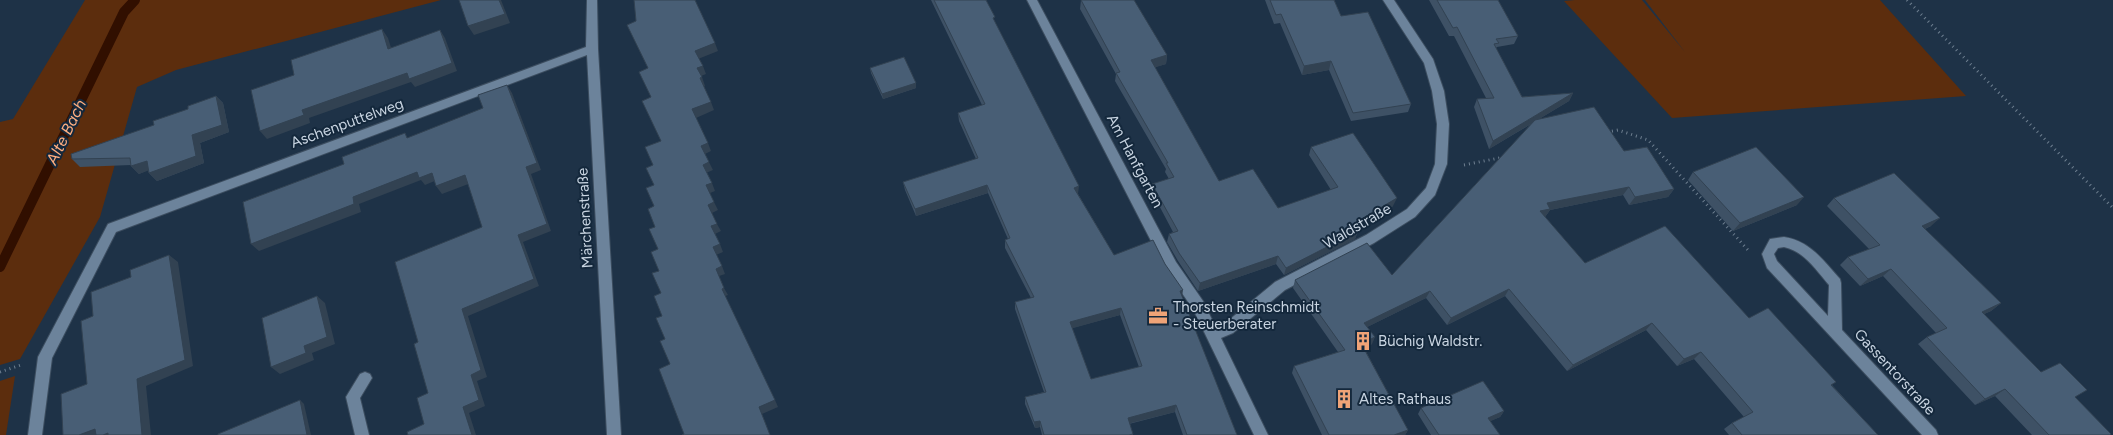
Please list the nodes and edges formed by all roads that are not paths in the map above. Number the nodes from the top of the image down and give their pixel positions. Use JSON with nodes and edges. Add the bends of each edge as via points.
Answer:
{"nodes":[{"id":1,"x":592,"y":0,"type":"edge"},
{"id":2,"x":1032,"y":0,"type":"edge"},
{"id":3,"x":1388,"y":0,"type":"edge"},
{"id":4,"x":592,"y":49,"type":"junction"},
{"id":5,"x":1835,"y":330,"type":"junction"},
{"id":6,"x":1213,"y":335,"type":"junction"},
{"id":7,"x":366,"y":378,"type":"dead end"},
{"id":8,"x":35,"y":435,"type":"edge"},
{"id":9,"x":362,"y":435,"type":"edge"},
{"id":10,"x":614,"y":435,"type":"edge"},
{"id":11,"x":1260,"y":435,"type":"edge"},
{"id":12,"x":1931,"y":435,"type":"edge"}],
"edges":[{"from":1,"to":4,"type":"street","name":"Märchenstraße"},
{"from":2,"to":6,"type":"street","name":"Am Hanfgarten","via":[[1171,266],[1198,305]]},
{"from":3,"to":6,"type":"street","name":"Waldstraße","via":[[1429,62],[1438,91],[1443,124],[1440,164],[1431,191],[1411,213],[1370,239],[1280,286],[1228,329]]},
{"from":4,"to":8,"type":"street","name":"Aschenputtelweg","via":[[112,228],[46,357]]},
{"from":4,"to":10,"type":"street","name":"Märchenstraße"},
{"from":5,"to":5,"type":"street","name":"Gassentorstraße","via":[[1835,283],[1803,248],[1784,241],[1774,243],[1768,254],[1772,264]]},
{"from":5,"to":12,"type":"street","name":"Gassentorstraße"},
{"from":6,"to":11,"type":"street"},
{"from":7,"to":9,"type":"street","via":[[353,397]]}]}
